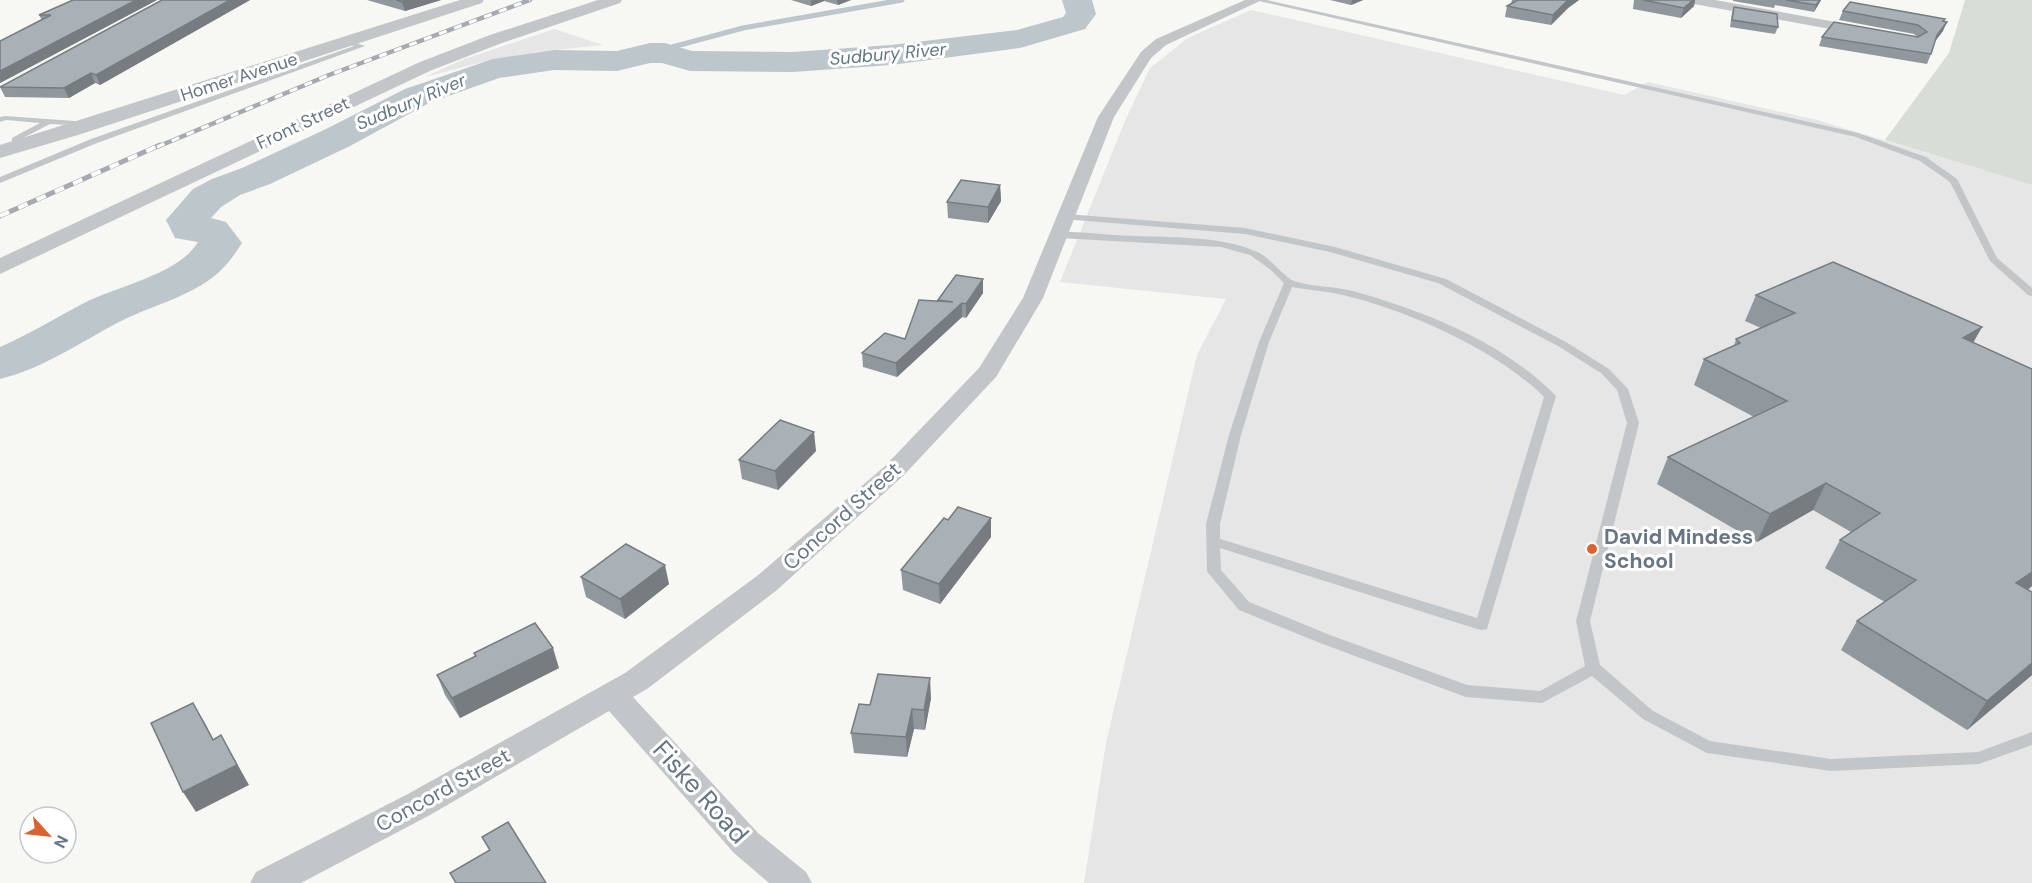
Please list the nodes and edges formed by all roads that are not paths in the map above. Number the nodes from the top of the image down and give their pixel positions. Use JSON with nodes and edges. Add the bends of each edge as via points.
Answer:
{"nodes":[{"id":1,"x":476,"y":0,"type":"edge"},
{"id":2,"x":614,"y":0,"type":"edge"},
{"id":3,"x":1257,"y":0,"type":"edge"},
{"id":4,"x":1694,"y":0,"type":"edge"},
{"id":5,"x":1881,"y":34,"type":"edge"},
{"id":6,"x":0,"y":120,"type":"edge"},
{"id":7,"x":50,"y":121,"type":"junction"},
{"id":8,"x":94,"y":132,"type":"junction"},
{"id":9,"x":15,"y":140,"type":"dead end"},
{"id":10,"x":0,"y":152,"type":"edge"},
{"id":11,"x":0,"y":180,"type":"edge"},
{"id":12,"x":1063,"y":226,"type":"junction"},
{"id":13,"x":0,"y":267,"type":"edge"},
{"id":14,"x":1289,"y":283,"type":"junction"},
{"id":15,"x":2032,"y":293,"type":"edge"},
{"id":16,"x":1213,"y":541,"type":"junction"},
{"id":17,"x":1593,"y":668,"type":"junction"},
{"id":18,"x":612,"y":694,"type":"junction"},
{"id":19,"x":2032,"y":738,"type":"edge"},
{"id":20,"x":268,"y":883,"type":"edge"},
{"id":21,"x":795,"y":883,"type":"edge"}],
"edges":[{"from":1,"to":8,"type":"street","name":"Homer Avenue"},
{"from":2,"to":13,"type":"street","name":"Front Street","via":[[426,66]]},
{"from":3,"to":12,"type":"street","name":"Concord Street","via":[[1168,39],[1146,55],[1106,117]]},
{"from":3,"to":15,"type":"lane","via":[[1858,135],[1923,159],[1954,181],[1993,259]]},
{"from":4,"to":5,"type":"street"},
{"from":6,"to":7,"type":"lane","via":[[5,117]]},
{"from":7,"to":8,"type":"lane"},
{"from":7,"to":9,"type":"lane"},
{"from":8,"to":10,"type":"street","name":"Homer Avenue","via":[[71,131]]},
{"from":8,"to":11,"type":"lane"},
{"from":12,"to":14,"type":"lane","via":[[1222,244],[1253,253]]},
{"from":12,"to":17,"type":"lane","via":[[1245,231],[1332,249],[1442,281],[1605,371],[1622,389],[1633,423],[1583,621]]},
{"from":12,"to":18,"type":"street","name":"Concord Street","via":[[1033,298],[988,372],[894,471],[767,583],[636,681]]},
{"from":14,"to":16,"type":"lane","via":[[1264,342],[1235,435],[1212,524]]},
{"from":14,"to":16,"type":"lane","via":[[1351,294],[1468,338],[1539,382],[1550,396],[1482,625]]},
{"from":16,"to":17,"type":"lane","via":[[1214,571],[1244,606],[1466,691],[1542,697]]},
{"from":17,"to":19,"type":"lane","via":[[1648,716],[1707,747],[1831,765],[1980,758]]},
{"from":18,"to":20,"type":"street","name":"Concord Street","via":[[418,805]]},
{"from":18,"to":21,"type":"street","name":"Fiske Road","via":[[746,843]]}]}
